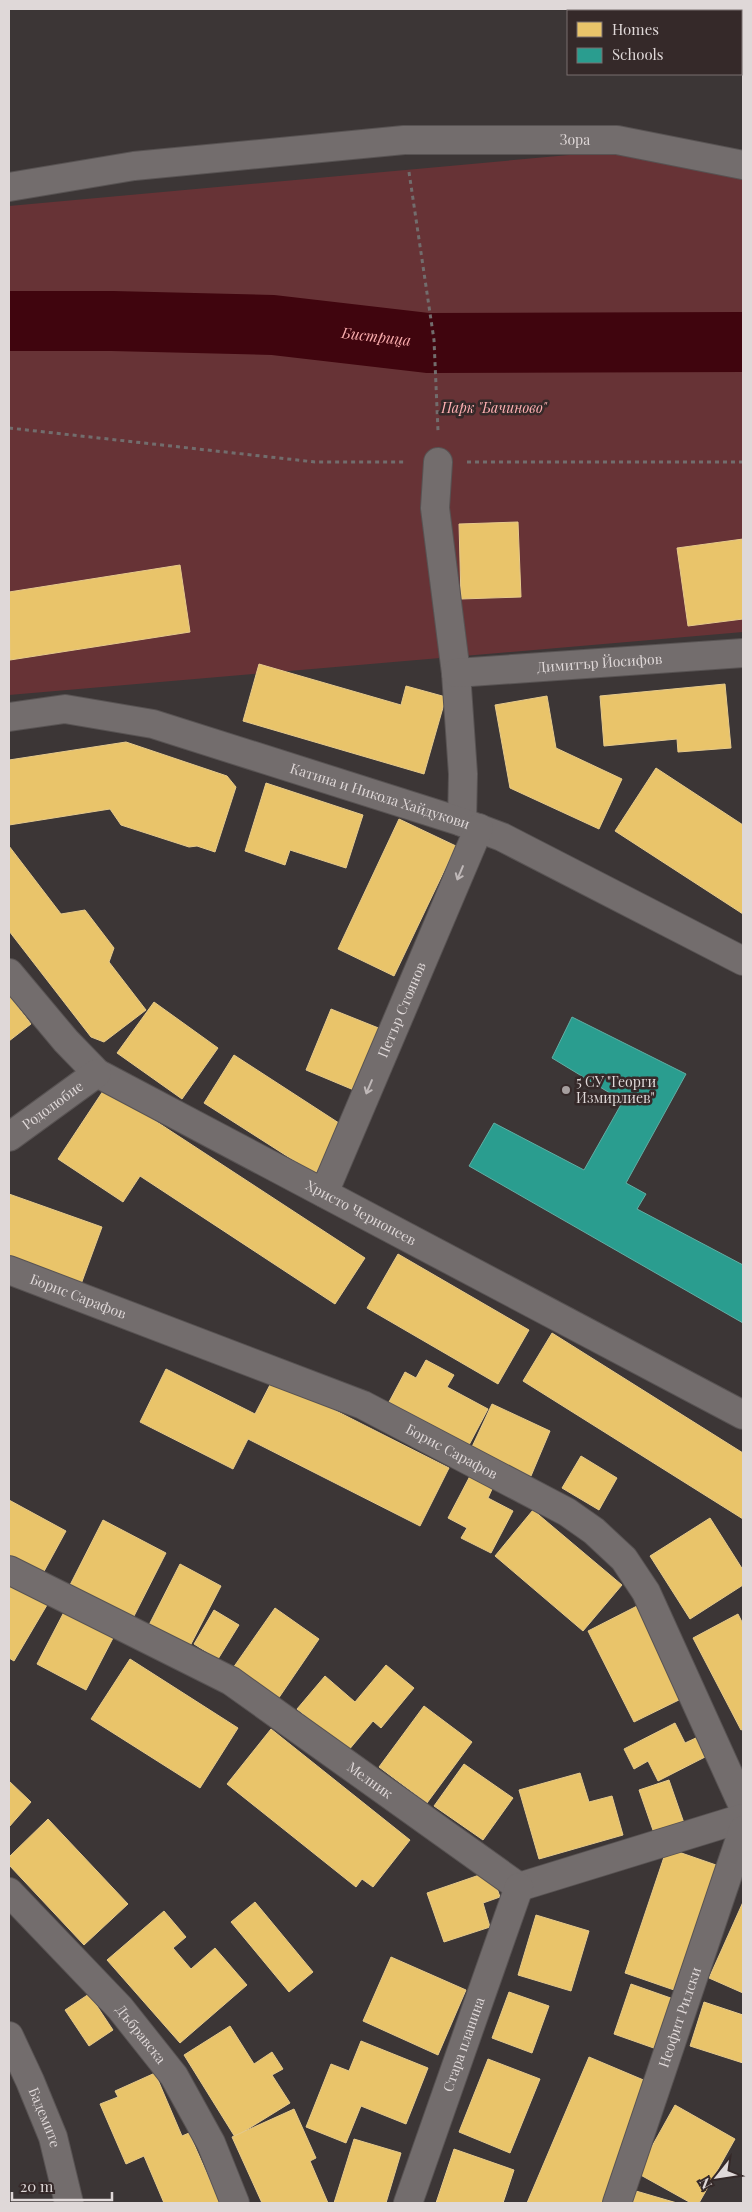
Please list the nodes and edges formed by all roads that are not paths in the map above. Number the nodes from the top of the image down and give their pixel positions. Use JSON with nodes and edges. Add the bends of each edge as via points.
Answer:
{"nodes":[{"id":1,"x":743,"y":165,"type":"edge"},
{"id":2,"x":9,"y":187,"type":"edge"},
{"id":3,"x":438,"y":449,"type":"road end"},
{"id":4,"x":743,"y":653,"type":"edge"},
{"id":5,"x":456,"y":673,"type":"junction"},
{"id":6,"x":9,"y":717,"type":"edge"},
{"id":7,"x":470,"y":825,"type":"junction"},
{"id":8,"x":738,"y":955,"type":"edge"},
{"id":9,"x":9,"y":974,"type":"edge"},
{"id":10,"x":97,"y":1073,"type":"junction"},
{"id":11,"x":9,"y":1137,"type":"edge"},
{"id":12,"x":324,"y":1193,"type":"junction"},
{"id":13,"x":9,"y":1270,"type":"edge"},
{"id":14,"x":743,"y":1415,"type":"edge"},
{"id":15,"x":9,"y":1570,"type":"edge"},
{"id":16,"x":743,"y":1806,"type":"edge"},
{"id":17,"x":743,"y":1818,"type":"edge"},
{"id":18,"x":743,"y":1830,"type":"edge"},
{"id":19,"x":519,"y":1888,"type":"junction"},
{"id":20,"x":9,"y":1892,"type":"edge"},
{"id":21,"x":9,"y":2036,"type":"edge"},
{"id":22,"x":69,"y":2203,"type":"edge"},
{"id":23,"x":235,"y":2203,"type":"edge"},
{"id":24,"x":408,"y":2203,"type":"edge"},
{"id":25,"x":617,"y":2203,"type":"edge"}],
"edges":[{"from":1,"to":2,"type":"street","name":"Зора","via":[[617,140],[404,140],[134,166]]},
{"from":3,"to":5,"type":"street","via":[[435,508]]},
{"from":4,"to":5,"type":"street","name":"Димитър Йосифов"},
{"from":5,"to":7,"type":"street"},
{"from":6,"to":7,"type":"street","name":"Катина и Никола Хайдукови","via":[[65,709],[154,724]]},
{"from":7,"to":8,"type":"street","name":"Катина и Никола Хайдукови"},
{"from":7,"to":12,"type":"street","name":"Петър Стоянов","one_way":true},
{"from":9,"to":10,"type":"street","name":"Христо Чернопеев"},
{"from":10,"to":11,"type":"street","name":"Родолюбие"},
{"from":10,"to":12,"type":"street","name":"Христо Чернопеев"},
{"from":12,"to":14,"type":"street","name":"Христо Чернопеев"},
{"from":13,"to":16,"type":"street","name":"Борис Сарафов","via":[[363,1405],[567,1512],[594,1531],[624,1559],[646,1592]]},
{"from":15,"to":19,"type":"street","name":"Мелник","via":[[231,1681]]},
{"from":17,"to":19,"type":"street"},
{"from":18,"to":25,"type":"street","name":"Неофит Рилски"},
{"from":19,"to":24,"type":"street","name":"Стара планина"},
{"from":20,"to":23,"type":"street","name":"Дъбравска","via":[[120,2008],[174,2076],[211,2143]]},
{"from":21,"to":22,"type":"street","name":"Бадемите","via":[[53,2138]]}]}
